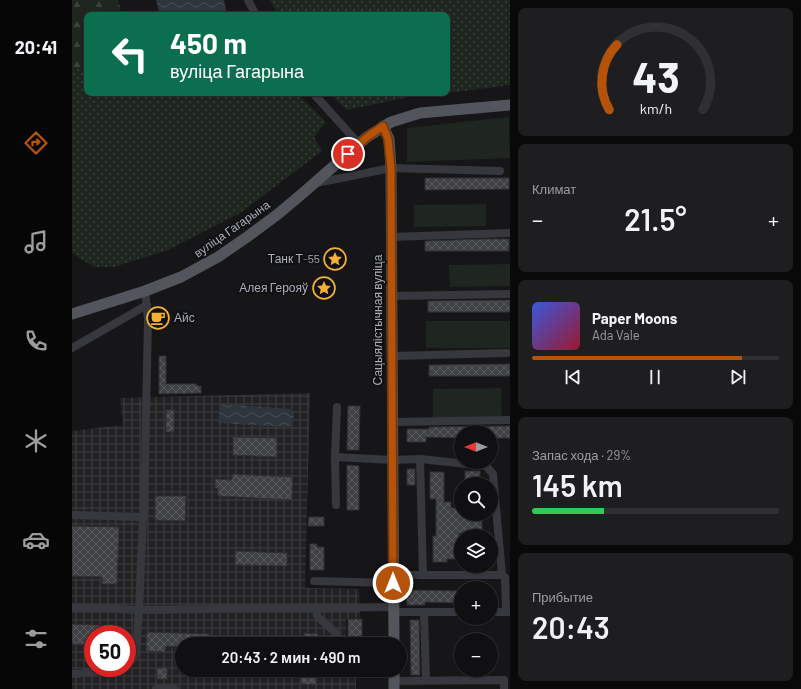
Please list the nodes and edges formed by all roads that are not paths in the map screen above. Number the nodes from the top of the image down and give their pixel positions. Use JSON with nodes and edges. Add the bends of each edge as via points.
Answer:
{"nodes":[{"id":1,"x":248,"y":0,"type":"edge"},
{"id":2,"x":254,"y":12,"type":"edge"},
{"id":3,"x":316,"y":96,"type":"edge"},
{"id":4,"x":510,"y":105,"type":"edge"},
{"id":5,"x":383,"y":126,"type":"junction"},
{"id":6,"x":359,"y":144,"type":"junction"},
{"id":7,"x":391,"y":168,"type":"junction"},
{"id":8,"x":500,"y":171,"type":"dead end"},
{"id":9,"x":316,"y":183,"type":"junction"},
{"id":10,"x":510,"y":233,"type":"edge"},
{"id":11,"x":391,"y":237,"type":"junction"},
{"id":12,"x":145,"y":290,"type":"junction"},
{"id":13,"x":510,"y":294,"type":"edge"},
{"id":14,"x":391,"y":296,"type":"junction"},
{"id":15,"x":147,"y":305,"type":"junction"},
{"id":16,"x":72,"y":314,"type":"edge"},
{"id":17,"x":72,"y":348,"type":"edge"},
{"id":18,"x":507,"y":353,"type":"dead end"},
{"id":19,"x":392,"y":356,"type":"junction"},
{"id":20,"x":337,"y":407,"type":"dead end"},
{"id":21,"x":510,"y":420,"type":"edge"},
{"id":22,"x":392,"y":422,"type":"junction"},
{"id":23,"x":335,"y":457,"type":"junction"},
{"id":24,"x":420,"y":459,"type":"junction"},
{"id":25,"x":392,"y":460,"type":"junction"},
{"id":26,"x":336,"y":506,"type":"dead end"},
{"id":27,"x":72,"y":515,"type":"edge"},
{"id":28,"x":143,"y":517,"type":"junction"},
{"id":29,"x":423,"y":575,"type":"junction"},
{"id":30,"x":393,"y":579,"type":"junction"},
{"id":31,"x":506,"y":579,"type":"edge"},
{"id":32,"x":314,"y":581,"type":"dead end"},
{"id":33,"x":72,"y":607,"type":"edge"},
{"id":34,"x":316,"y":608,"type":"junction"},
{"id":35,"x":393,"y":609,"type":"junction"},
{"id":36,"x":139,"y":610,"type":"junction"},
{"id":37,"x":424,"y":612,"type":"junction"},
{"id":38,"x":454,"y":612,"type":"edge"},
{"id":39,"x":508,"y":612,"type":"edge"},
{"id":40,"x":337,"y":634,"type":"dead end"},
{"id":41,"x":394,"y":637,"type":"edge"},
{"id":42,"x":136,"y":653,"type":"edge"},
{"id":43,"x":84,"y":673,"type":"edge"},
{"id":44,"x":72,"y":674,"type":"edge"},
{"id":45,"x":394,"y":680,"type":"edge"},
{"id":46,"x":426,"y":680,"type":"junction"},
{"id":47,"x":507,"y":680,"type":"edge"},
{"id":48,"x":156,"y":689,"type":"edge"},
{"id":49,"x":175,"y":689,"type":"edge"},
{"id":50,"x":504,"y":689,"type":"edge"}],
"edges":[{"from":1,"to":2,"type":"street"},
{"from":3,"to":6,"type":"street"},
{"from":4,"to":5,"type":"main road","via":[[420,113]]},
{"from":5,"to":6,"type":"main road","name":"вуліца Гагарына"},
{"from":5,"to":7,"type":"main road","name":"Сацыялістычная вуліца","via":[[388,139]]},
{"from":6,"to":9,"type":"main road","name":"вуліца Гагарына"},
{"from":7,"to":8,"type":"street"},
{"from":7,"to":9,"type":"street"},
{"from":7,"to":11,"type":"main road","name":"Сацыялістычная вуліца"},
{"from":9,"to":12,"type":"main road","name":"вуліца Гагарына","via":[[228,250],[181,277]]},
{"from":10,"to":11,"type":"street"},
{"from":11,"to":14,"type":"main road","name":"Сацыялістычная вуліца"},
{"from":12,"to":15,"type":"street"},
{"from":12,"to":16,"type":"main road","name":"вуліца Гагарына"},
{"from":13,"to":14,"type":"street"},
{"from":14,"to":19,"type":"main road","name":"Сацыялістычная вуліца"},
{"from":15,"to":17,"type":"street"},
{"from":15,"to":28,"type":"street"},
{"from":18,"to":19,"type":"street"},
{"from":19,"to":22,"type":"main road","name":"Сацыялістычная вуліца"},
{"from":20,"to":23,"type":"street"},
{"from":21,"to":22,"type":"street"},
{"from":22,"to":25,"type":"main road","name":"Сацыялістычная вуліца"},
{"from":23,"to":25,"type":"street"},
{"from":23,"to":26,"type":"street"},
{"from":24,"to":25,"type":"street"},
{"from":24,"to":29,"type":"street"},
{"from":24,"to":31,"type":"street","via":[[486,466],[493,474]]},
{"from":25,"to":30,"type":"main road","name":"Сацыялістычная вуліца"},
{"from":27,"to":28,"type":"street"},
{"from":28,"to":36,"type":"street"},
{"from":29,"to":30,"type":"street"},
{"from":29,"to":31,"type":"street"},
{"from":30,"to":32,"type":"street"},
{"from":30,"to":35,"type":"main road","name":"Сацыялістычная вуліца"},
{"from":31,"to":39,"type":"street"},
{"from":33,"to":36,"type":"street"},
{"from":34,"to":35,"type":"street"},
{"from":34,"to":36,"type":"street"},
{"from":34,"to":40,"type":"street","via":[[317,616]]},
{"from":35,"to":37,"type":"street"},
{"from":35,"to":41,"type":"main road","name":"Сацыялістычная вуліца"},
{"from":36,"to":42,"type":"street"},
{"from":37,"to":38,"type":"street"},
{"from":37,"to":46,"type":"street"},
{"from":43,"to":44,"type":"street"},
{"from":45,"to":46,"type":"street"},
{"from":46,"to":47,"type":"street"},
{"from":47,"to":50,"type":"street"},
{"from":48,"to":49,"type":"street"}]}
